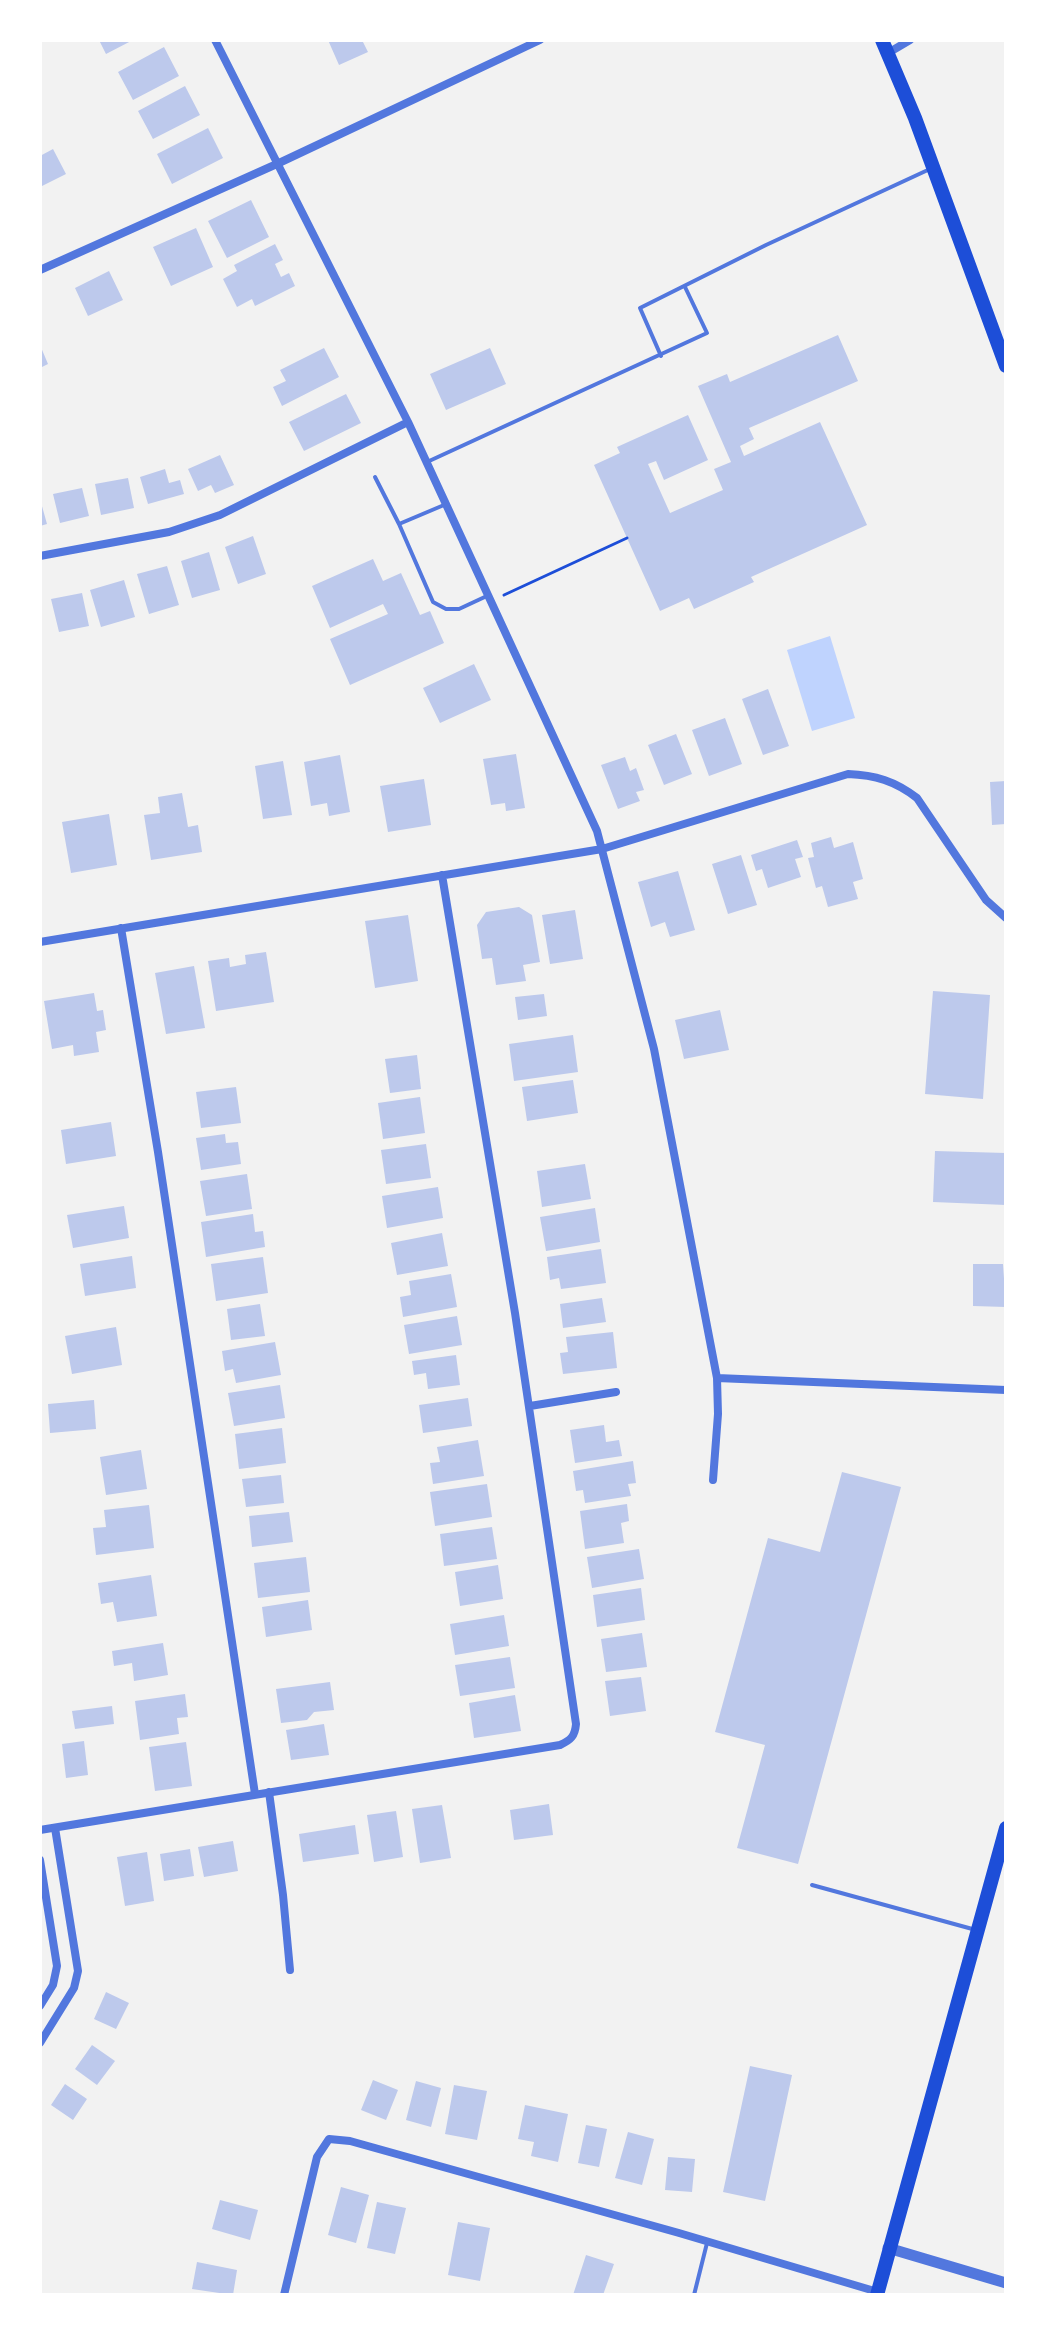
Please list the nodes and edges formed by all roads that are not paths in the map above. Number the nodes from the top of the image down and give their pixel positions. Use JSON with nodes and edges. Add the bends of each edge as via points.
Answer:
{"nodes":[{"id":1,"x":215,"y":40,"type":"edge"},
{"id":2,"x":540,"y":40,"type":"edge"},
{"id":3,"x":910,"y":40,"type":"edge"},
{"id":4,"x":885,"y":46,"type":"edge"},
{"id":5,"x":279,"y":163,"type":"junction"},
{"id":6,"x":933,"y":167,"type":"junction"},
{"id":7,"x":40,"y":270,"type":"edge"},
{"id":8,"x":685,"y":287,"type":"junction"},
{"id":9,"x":661,"y":356,"type":"junction"},
{"id":10,"x":1006,"y":366,"type":"edge"},
{"id":11,"x":408,"y":422,"type":"junction"},
{"id":12,"x":427,"y":462,"type":"junction"},
{"id":13,"x":375,"y":477,"type":"dead end"},
{"id":14,"x":447,"y":504,"type":"junction"},
{"id":15,"x":399,"y":524,"type":"junction"},
{"id":16,"x":40,"y":556,"type":"edge"},
{"id":17,"x":489,"y":595,"type":"junction"},
{"id":18,"x":602,"y":849,"type":"junction"},
{"id":19,"x":442,"y":875,"type":"junction"},
{"id":20,"x":1006,"y":918,"type":"edge"},
{"id":21,"x":121,"y":928,"type":"junction"},
{"id":22,"x":40,"y":942,"type":"edge"},
{"id":23,"x":717,"y":1378,"type":"junction"},
{"id":24,"x":1006,"y":1390,"type":"edge"},
{"id":25,"x":616,"y":1392,"type":"dead end"},
{"id":26,"x":530,"y":1406,"type":"junction"},
{"id":27,"x":713,"y":1480,"type":"dead end"},
{"id":28,"x":269,"y":1792,"type":"junction"},
{"id":29,"x":255,"y":1794,"type":"junction"},
{"id":30,"x":55,"y":1828,"type":"junction"},
{"id":31,"x":1006,"y":1828,"type":"edge"},
{"id":32,"x":40,"y":1830,"type":"edge"},
{"id":33,"x":40,"y":1860,"type":"edge"},
{"id":34,"x":812,"y":1885,"type":"dead end"},
{"id":35,"x":979,"y":1931,"type":"junction"},
{"id":36,"x":290,"y":1970,"type":"dead end"},
{"id":37,"x":57,"y":1976,"type":"junction"},
{"id":38,"x":77,"y":1980,"type":"junction"},
{"id":39,"x":40,"y":2006,"type":"edge"},
{"id":40,"x":40,"y":2043,"type":"edge"},
{"id":41,"x":707,"y":2241,"type":"junction"},
{"id":42,"x":888,"y":2248,"type":"junction"},
{"id":43,"x":1006,"y":2283,"type":"edge"},
{"id":44,"x":877,"y":2294,"type":"edge"},
{"id":45,"x":284,"y":2295,"type":"edge"},
{"id":46,"x":694,"y":2295,"type":"edge"}],
"edges":[{"from":1,"to":5,"type":"street"},
{"from":2,"to":5,"type":"street"},
{"from":3,"to":4,"type":"street"},
{"from":4,"to":6,"type":"main road"},
{"from":5,"to":7,"type":"street"},
{"from":5,"to":11,"type":"street"},
{"from":6,"to":8,"type":"lane"},
{"from":6,"to":10,"type":"main road"},
{"from":8,"to":9,"type":"lane","via":[[640,308]]},
{"from":8,"to":9,"type":"lane","via":[[707,333]]},
{"from":9,"to":12,"type":"lane"},
{"from":11,"to":12,"type":"street"},
{"from":11,"to":16,"type":"street","via":[[220,515]]},
{"from":12,"to":14,"type":"street"},
{"from":13,"to":15,"type":"lane"},
{"from":14,"to":15,"type":"lane"},
{"from":14,"to":17,"type":"street"},
{"from":15,"to":17,"type":"lane","via":[[433,602],[459,609]]},
{"from":17,"to":18,"type":"street"},
{"from":18,"to":19,"type":"street"},
{"from":18,"to":20,"type":"street","via":[[829,778],[866,775],[885,779],[917,798],[986,900]]},
{"from":18,"to":23,"type":"street","via":[[654,1049]]},
{"from":19,"to":21,"type":"street"},
{"from":19,"to":26,"type":"street"},
{"from":21,"to":22,"type":"street"},
{"from":21,"to":29,"type":"street"},
{"from":23,"to":24,"type":"street"},
{"from":23,"to":27,"type":"street"},
{"from":25,"to":26,"type":"street"},
{"from":26,"to":28,"type":"street","via":[[575,1733],[560,1745]]},
{"from":28,"to":29,"type":"street"},
{"from":28,"to":36,"type":"street"},
{"from":29,"to":30,"type":"street"},
{"from":30,"to":32,"type":"street"},
{"from":30,"to":38,"type":"street"},
{"from":31,"to":35,"type":"main road"},
{"from":33,"to":37,"type":"street"},
{"from":34,"to":35,"type":"lane"},
{"from":35,"to":42,"type":"main road"},
{"from":37,"to":38,"type":"street"},
{"from":37,"to":39,"type":"street"},
{"from":38,"to":40,"type":"street"},
{"from":41,"to":44,"type":"street"},
{"from":41,"to":45,"type":"street","via":[[329,2139],[317,2157]]},
{"from":41,"to":46,"type":"lane"},
{"from":42,"to":43,"type":"street"},
{"from":42,"to":44,"type":"main road"}]}
